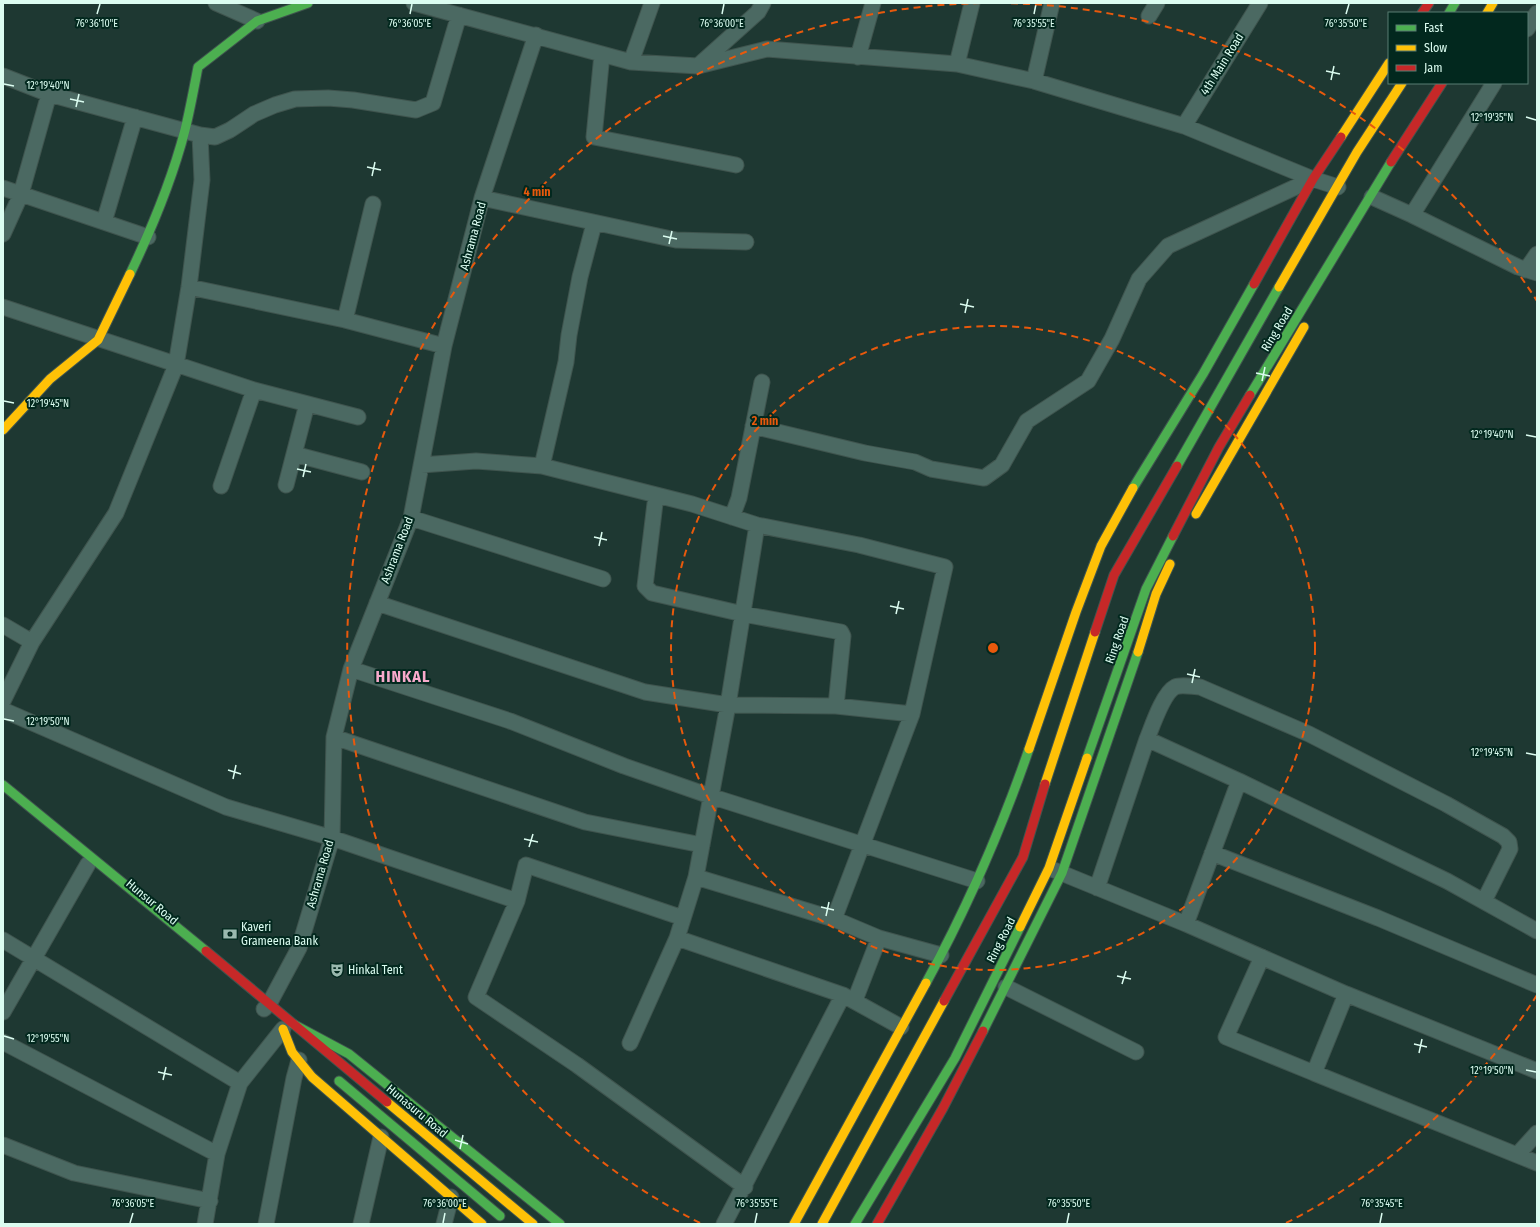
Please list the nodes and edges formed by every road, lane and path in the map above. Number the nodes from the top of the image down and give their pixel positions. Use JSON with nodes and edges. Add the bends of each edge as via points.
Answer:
{"nodes":[{"id":1,"x":216,"y":3,"type":"edge"},
{"id":2,"x":308,"y":3,"type":"edge"},
{"id":3,"x":414,"y":3,"type":"edge"},
{"id":4,"x":652,"y":3,"type":"edge"},
{"id":5,"x":763,"y":3,"type":"edge"},
{"id":6,"x":873,"y":3,"type":"edge"},
{"id":7,"x":972,"y":3,"type":"edge"},
{"id":8,"x":1052,"y":3,"type":"edge"},
{"id":9,"x":1157,"y":3,"type":"edge"},
{"id":10,"x":1260,"y":3,"type":"edge"},
{"id":11,"x":1429,"y":3,"type":"edge"},
{"id":12,"x":1455,"y":3,"type":"edge"},
{"id":13,"x":1493,"y":3,"type":"edge"},
{"id":14,"x":1503,"y":3,"type":"edge"},
{"id":15,"x":1423,"y":12,"type":"edge"},
{"id":16,"x":1450,"y":12,"type":"edge"},
{"id":17,"x":1488,"y":12,"type":"edge"},
{"id":18,"x":1497,"y":12,"type":"edge"},
{"id":19,"x":1537,"y":13,"type":"edge"},
{"id":20,"x":459,"y":15,"type":"junction"},
{"id":21,"x":1149,"y":16,"type":"dead end"},
{"id":22,"x":257,"y":20,"type":"junction"},
{"id":23,"x":1528,"y":27,"type":"edge"},
{"id":24,"x":536,"y":35,"type":"junction"},
{"id":25,"x":602,"y":54,"type":"junction"},
{"id":26,"x":858,"y":57,"type":"junction"},
{"id":27,"x":631,"y":62,"type":"junction"},
{"id":28,"x":957,"y":64,"type":"junction"},
{"id":29,"x":1388,"y":65,"type":"edge"},
{"id":30,"x":698,"y":66,"type":"junction"},
{"id":31,"x":3,"y":76,"type":"edge"},
{"id":32,"x":1034,"y":81,"type":"junction"},
{"id":33,"x":1401,"y":84,"type":"edge"},
{"id":34,"x":1441,"y":84,"type":"edge"},
{"id":35,"x":1450,"y":84,"type":"edge"},
{"id":36,"x":1493,"y":84,"type":"edge"},
{"id":37,"x":49,"y":94,"type":"junction"},
{"id":38,"x":135,"y":117,"type":"junction"},
{"id":39,"x":1184,"y":126,"type":"junction"},
{"id":40,"x":185,"y":130,"type":"junction"},
{"id":41,"x":200,"y":135,"type":"junction"},
{"id":42,"x":1403,"y":160,"type":"dead end"},
{"id":43,"x":736,"y":165,"type":"dead end"},
{"id":44,"x":1313,"y":179,"type":"junction"},
{"id":45,"x":1338,"y":187,"type":"junction"},
{"id":46,"x":3,"y":188,"type":"edge"},
{"id":47,"x":21,"y":194,"type":"junction"},
{"id":48,"x":482,"y":198,"type":"junction"},
{"id":49,"x":1377,"y":200,"type":"junction"},
{"id":50,"x":373,"y":204,"type":"dead end"},
{"id":51,"x":1412,"y":215,"type":"junction"},
{"id":52,"x":104,"y":222,"type":"junction"},
{"id":53,"x":594,"y":224,"type":"junction"},
{"id":54,"x":3,"y":234,"type":"edge"},
{"id":55,"x":148,"y":237,"type":"junction"},
{"id":56,"x":746,"y":242,"type":"dead end"},
{"id":57,"x":1537,"y":254,"type":"edge"},
{"id":58,"x":1532,"y":272,"type":"edge"},
{"id":59,"x":189,"y":287,"type":"junction"},
{"id":60,"x":3,"y":307,"type":"edge"},
{"id":61,"x":1308,"y":318,"type":"dead end"},
{"id":62,"x":345,"y":320,"type":"junction"},
{"id":63,"x":98,"y":340,"type":"junction"},
{"id":64,"x":444,"y":346,"type":"junction"},
{"id":65,"x":176,"y":365,"type":"junction"},
{"id":66,"x":762,"y":382,"type":"dead end"},
{"id":67,"x":254,"y":390,"type":"junction"},
{"id":68,"x":307,"y":404,"type":"junction"},
{"id":69,"x":358,"y":417,"type":"dead end"},
{"id":70,"x":753,"y":426,"type":"junction"},
{"id":71,"x":3,"y":430,"type":"edge"},
{"id":72,"x":294,"y":454,"type":"junction"},
{"id":73,"x":421,"y":465,"type":"junction"},
{"id":74,"x":542,"y":466,"type":"junction"},
{"id":75,"x":362,"y":472,"type":"dead end"},
{"id":76,"x":286,"y":485,"type":"dead end"},
{"id":77,"x":221,"y":486,"type":"dead end"},
{"id":78,"x":656,"y":495,"type":"junction"},
{"id":79,"x":732,"y":517,"type":"junction"},
{"id":80,"x":411,"y":518,"type":"junction"},
{"id":81,"x":1192,"y":523,"type":"dead end"},
{"id":82,"x":757,"y":526,"type":"junction"},
{"id":83,"x":1174,"y":556,"type":"dead end"},
{"id":84,"x":603,"y":580,"type":"dead end"},
{"id":85,"x":377,"y":603,"type":"junction"},
{"id":86,"x":743,"y":614,"type":"junction"},
{"id":87,"x":3,"y":625,"type":"edge"},
{"id":88,"x":32,"y":642,"type":"junction"},
{"id":89,"x":351,"y":669,"type":"junction"},
{"id":90,"x":3,"y":701,"type":"edge"},
{"id":91,"x":728,"y":705,"type":"junction"},
{"id":92,"x":836,"y":706,"type":"junction"},
{"id":93,"x":3,"y":710,"type":"edge"},
{"id":94,"x":912,"y":714,"type":"junction"},
{"id":95,"x":334,"y":737,"type":"junction"},
{"id":96,"x":1147,"y":739,"type":"junction"},
{"id":97,"x":1239,"y":781,"type":"junction"},
{"id":98,"x":3,"y":785,"type":"edge"},
{"id":99,"x":3,"y":795,"type":"edge"},
{"id":100,"x":710,"y":796,"type":"junction"},
{"id":101,"x":332,"y":838,"type":"junction"},
{"id":102,"x":702,"y":845,"type":"junction"},
{"id":103,"x":862,"y":845,"type":"junction"},
{"id":104,"x":1212,"y":853,"type":"junction"},
{"id":105,"x":88,"y":864,"type":"junction"},
{"id":106,"x":1056,"y":871,"type":"junction"},
{"id":107,"x":696,"y":877,"type":"junction"},
{"id":108,"x":977,"y":882,"type":"junction"},
{"id":109,"x":1097,"y":888,"type":"junction"},
{"id":110,"x":517,"y":901,"type":"junction"},
{"id":111,"x":1484,"y":901,"type":"junction"},
{"id":112,"x":683,"y":918,"type":"junction"},
{"id":113,"x":834,"y":919,"type":"junction"},
{"id":114,"x":1186,"y":924,"type":"junction"},
{"id":115,"x":1537,"y":931,"type":"edge"},
{"id":116,"x":677,"y":938,"type":"junction"},
{"id":117,"x":879,"y":938,"type":"junction"},
{"id":118,"x":3,"y":940,"type":"edge"},
{"id":119,"x":184,"y":945,"type":"dead end"},
{"id":120,"x":941,"y":955,"type":"junction"},
{"id":121,"x":1262,"y":957,"type":"junction"},
{"id":122,"x":33,"y":958,"type":"junction"},
{"id":123,"x":1537,"y":985,"type":"edge"},
{"id":124,"x":1006,"y":987,"type":"junction"},
{"id":125,"x":1346,"y":994,"type":"junction"},
{"id":126,"x":849,"y":997,"type":"junction"},
{"id":127,"x":264,"y":1009,"type":"junction"},
{"id":128,"x":3,"y":1012,"type":"edge"},
{"id":129,"x":285,"y":1026,"type":"junction"},
{"id":130,"x":901,"y":1027,"type":"junction"},
{"id":131,"x":3,"y":1042,"type":"edge"},
{"id":132,"x":630,"y":1044,"type":"dead end"},
{"id":133,"x":300,"y":1045,"type":"dead end"},
{"id":134,"x":1136,"y":1052,"type":"dead end"},
{"id":135,"x":296,"y":1056,"type":"junction"},
{"id":136,"x":1537,"y":1071,"type":"edge"},
{"id":137,"x":1314,"y":1072,"type":"junction"},
{"id":138,"x":333,"y":1075,"type":"dead end"},
{"id":139,"x":240,"y":1083,"type":"junction"},
{"id":140,"x":1537,"y":1133,"type":"edge"},
{"id":141,"x":381,"y":1137,"type":"junction"},
{"id":142,"x":3,"y":1146,"type":"edge"},
{"id":143,"x":218,"y":1154,"type":"junction"},
{"id":144,"x":1518,"y":1154,"type":"junction"},
{"id":145,"x":1537,"y":1163,"type":"edge"},
{"id":146,"x":745,"y":1186,"type":"junction"},
{"id":147,"x":452,"y":1197,"type":"junction"},
{"id":148,"x":210,"y":1201,"type":"junction"},
{"id":149,"x":856,"y":1223,"type":"edge"},
{"id":150,"x":205,"y":1224,"type":"edge"},
{"id":151,"x":266,"y":1224,"type":"edge"},
{"id":152,"x":361,"y":1224,"type":"edge"},
{"id":153,"x":444,"y":1224,"type":"edge"},
{"id":154,"x":482,"y":1224,"type":"edge"},
{"id":155,"x":510,"y":1224,"type":"edge"},
{"id":156,"x":533,"y":1224,"type":"edge"},
{"id":157,"x":560,"y":1224,"type":"edge"},
{"id":158,"x":724,"y":1224,"type":"edge"},
{"id":159,"x":794,"y":1224,"type":"edge"},
{"id":160,"x":822,"y":1224,"type":"edge"},
{"id":161,"x":877,"y":1224,"type":"edge"}],
"edges":[{"from":1,"to":22,"type":"street"},
{"from":2,"to":22,"type":"main road"},
{"from":3,"to":20,"type":"street"},
{"from":4,"to":27,"type":"street"},
{"from":5,"to":30,"type":"street","via":[[758,12]]},
{"from":6,"to":26,"type":"street"},
{"from":7,"to":28,"type":"street"},
{"from":8,"to":32,"type":"street"},
{"from":9,"to":21,"type":"street"},
{"from":10,"to":39,"type":"street","name":"4th Main Road"},
{"from":11,"to":15,"type":"main road"},
{"from":12,"to":16,"type":"main road"},
{"from":13,"to":17,"type":"main road"},
{"from":14,"to":18,"type":"main road"},
{"from":19,"to":23,"type":"street"},
{"from":20,"to":24,"type":"street"},
{"from":20,"to":41,"type":"street","via":[[433,103],[416,110],[328,98],[295,100],[254,114],[215,137]]},
{"from":22,"to":40,"type":"main road","via":[[198,66]]},
{"from":24,"to":25,"type":"street"},
{"from":24,"to":48,"type":"street","name":"Ashrama Road"},
{"from":25,"to":27,"type":"street"},
{"from":25,"to":43,"type":"street","via":[[594,137]]},
{"from":26,"to":28,"type":"street"},
{"from":26,"to":30,"type":"street","via":[[768,49]]},
{"from":27,"to":30,"type":"street"},
{"from":28,"to":32,"type":"street"},
{"from":29,"to":44,"type":"main road"},
{"from":31,"to":37,"type":"street"},
{"from":32,"to":39,"type":"street"},
{"from":33,"to":45,"type":"main road","name":"Ring Road","via":[[1357,152]]},
{"from":34,"to":49,"type":"main road","name":"Ring Road"},
{"from":35,"to":42,"type":"main road"},
{"from":36,"to":51,"type":"street"},
{"from":37,"to":38,"type":"street"},
{"from":37,"to":47,"type":"street"},
{"from":38,"to":40,"type":"street"},
{"from":38,"to":52,"type":"street"},
{"from":39,"to":44,"type":"street"},
{"from":40,"to":41,"type":"street"},
{"from":40,"to":55,"type":"main road"},
{"from":41,"to":59,"type":"street","via":[[202,180]]},
{"from":44,"to":45,"type":"street"},
{"from":44,"to":70,"type":"street","via":[[1168,246],[1139,279],[1112,339],[1088,381],[1027,421],[1002,465],[984,478],[931,470],[915,462],[865,453]]},
{"from":44,"to":108,"type":"main road","via":[[1203,374],[1141,474],[1101,546],[1015,790]]},
{"from":45,"to":160,"type":"main road","name":"Ring Road","via":[[1114,575],[1066,716],[1023,857]]},
{"from":46,"to":47,"type":"street"},
{"from":47,"to":52,"type":"street"},
{"from":47,"to":54,"type":"street"},
{"from":48,"to":53,"type":"street"},
{"from":48,"to":64,"type":"street","name":"Ashrama Road"},
{"from":49,"to":51,"type":"street"},
{"from":49,"to":106,"type":"main road","name":"Ring Road","via":[[1219,447],[1146,589]]},
{"from":50,"to":62,"type":"street"},
{"from":51,"to":58,"type":"street"},
{"from":52,"to":55,"type":"street"},
{"from":53,"to":56,"type":"street","via":[[676,240]]},
{"from":53,"to":74,"type":"street","via":[[580,277],[566,362]]},
{"from":55,"to":63,"type":"main road"},
{"from":57,"to":58,"type":"street"},
{"from":59,"to":62,"type":"street"},
{"from":59,"to":65,"type":"street"},
{"from":60,"to":63,"type":"street"},
{"from":61,"to":81,"type":"main road"},
{"from":62,"to":64,"type":"street"},
{"from":63,"to":65,"type":"street"},
{"from":63,"to":71,"type":"main road","via":[[50,379]]},
{"from":64,"to":73,"type":"street","name":"Ashrama Road"},
{"from":65,"to":67,"type":"street"},
{"from":65,"to":88,"type":"street","via":[[116,513]]},
{"from":66,"to":70,"type":"street"},
{"from":67,"to":68,"type":"street"},
{"from":67,"to":77,"type":"street"},
{"from":68,"to":69,"type":"street"},
{"from":68,"to":72,"type":"street"},
{"from":70,"to":79,"type":"street","via":[[739,498]]},
{"from":72,"to":75,"type":"street"},
{"from":72,"to":76,"type":"street"},
{"from":73,"to":74,"type":"street","via":[[476,461]]},
{"from":73,"to":80,"type":"street","name":"Ashrama Road"},
{"from":74,"to":78,"type":"street"},
{"from":78,"to":79,"type":"street"},
{"from":78,"to":86,"type":"street","via":[[645,586],[652,593]]},
{"from":79,"to":82,"type":"street"},
{"from":80,"to":84,"type":"street"},
{"from":80,"to":85,"type":"street","name":"Ashrama Road"},
{"from":82,"to":86,"type":"street"},
{"from":82,"to":94,"type":"street","via":[[859,545],[945,567]]},
{"from":83,"to":106,"type":"main road","via":[[1156,594],[1132,670]]},
{"from":85,"to":89,"type":"street","name":"Ashrama Road"},
{"from":85,"to":91,"type":"street","via":[[645,692]]},
{"from":86,"to":91,"type":"street"},
{"from":86,"to":92,"type":"street","via":[[841,632],[843,636]]},
{"from":87,"to":88,"type":"street"},
{"from":88,"to":90,"type":"street"},
{"from":89,"to":95,"type":"street","name":"Ashrama Road"},
{"from":89,"to":100,"type":"street","via":[[510,721],[624,766]]},
{"from":91,"to":92,"type":"street"},
{"from":91,"to":100,"type":"street"},
{"from":92,"to":94,"type":"street"},
{"from":93,"to":101,"type":"street","via":[[226,807]]},
{"from":94,"to":103,"type":"street"},
{"from":95,"to":101,"type":"street","name":"Ashrama Road"},
{"from":95,"to":102,"type":"street","via":[[585,822]]},
{"from":96,"to":97,"type":"street"},
{"from":96,"to":109,"type":"street"},
{"from":96,"to":111,"type":"street","via":[[1166,695],[1175,687],[1185,686],[1200,687],[1309,734],[1503,836],[1509,842],[1510,849]]},
{"from":97,"to":104,"type":"street"},
{"from":97,"to":111,"type":"street"},
{"from":98,"to":127,"type":"main road"},
{"from":99,"to":105,"type":"main road","name":"Hunsur Road"},
{"from":100,"to":102,"type":"street"},
{"from":100,"to":103,"type":"street"},
{"from":101,"to":110,"type":"street"},
{"from":101,"to":127,"type":"street","name":"Ashrama Road","via":[[299,948]]},
{"from":102,"to":107,"type":"street"},
{"from":103,"to":108,"type":"street"},
{"from":103,"to":113,"type":"street"},
{"from":104,"to":114,"type":"street"},
{"from":104,"to":123,"type":"street","via":[[1378,918]]},
{"from":105,"to":119,"type":"main road","name":"Hunsur Road"},
{"from":105,"to":122,"type":"street"},
{"from":106,"to":109,"type":"street"},
{"from":106,"to":124,"type":"main road"},
{"from":106,"to":149,"type":"main road","name":"Ring Road","via":[[1032,905],[955,1058]]},
{"from":107,"to":112,"type":"street"},
{"from":107,"to":113,"type":"street"},
{"from":108,"to":120,"type":"main road"},
{"from":109,"to":114,"type":"street"},
{"from":110,"to":112,"type":"street","via":[[526,865]]},
{"from":110,"to":146,"type":"street","via":[[476,997],[577,1065]]},
{"from":111,"to":115,"type":"street"},
{"from":112,"to":116,"type":"street"},
{"from":113,"to":117,"type":"street"},
{"from":114,"to":121,"type":"street"},
{"from":116,"to":126,"type":"street"},
{"from":116,"to":132,"type":"street"},
{"from":117,"to":120,"type":"street"},
{"from":117,"to":126,"type":"street"},
{"from":118,"to":122,"type":"street"},
{"from":120,"to":130,"type":"main road"},
{"from":121,"to":125,"type":"street"},
{"from":121,"to":137,"type":"street","via":[[1226,1037]]},
{"from":122,"to":128,"type":"street"},
{"from":122,"to":139,"type":"street"},
{"from":124,"to":134,"type":"street"},
{"from":124,"to":161,"type":"main road"},
{"from":125,"to":136,"type":"street"},
{"from":125,"to":137,"type":"street"},
{"from":126,"to":130,"type":"street"},
{"from":126,"to":146,"type":"street"},
{"from":127,"to":129,"type":"main road"},
{"from":129,"to":133,"type":"main road"},
{"from":129,"to":135,"type":"main road"},
{"from":129,"to":139,"type":"street"},
{"from":129,"to":156,"type":"main road","name":"Hunasuru Road","via":[[340,1063]]},
{"from":129,"to":157,"type":"main road","via":[[349,1054]]},
{"from":130,"to":159,"type":"main road"},
{"from":131,"to":143,"type":"street"},
{"from":135,"to":141,"type":"main road","via":[[312,1077]]},
{"from":135,"to":151,"type":"street"},
{"from":137,"to":144,"type":"street"},
{"from":138,"to":155,"type":"main road"},
{"from":139,"to":143,"type":"street"},
{"from":140,"to":144,"type":"street"},
{"from":141,"to":147,"type":"main road"},
{"from":141,"to":152,"type":"street"},
{"from":142,"to":148,"type":"street","via":[[74,1173]]},
{"from":143,"to":148,"type":"street"},
{"from":144,"to":145,"type":"street"},
{"from":146,"to":158,"type":"street"},
{"from":147,"to":153,"type":"street"},
{"from":147,"to":154,"type":"main road"},
{"from":148,"to":150,"type":"street"}]}
